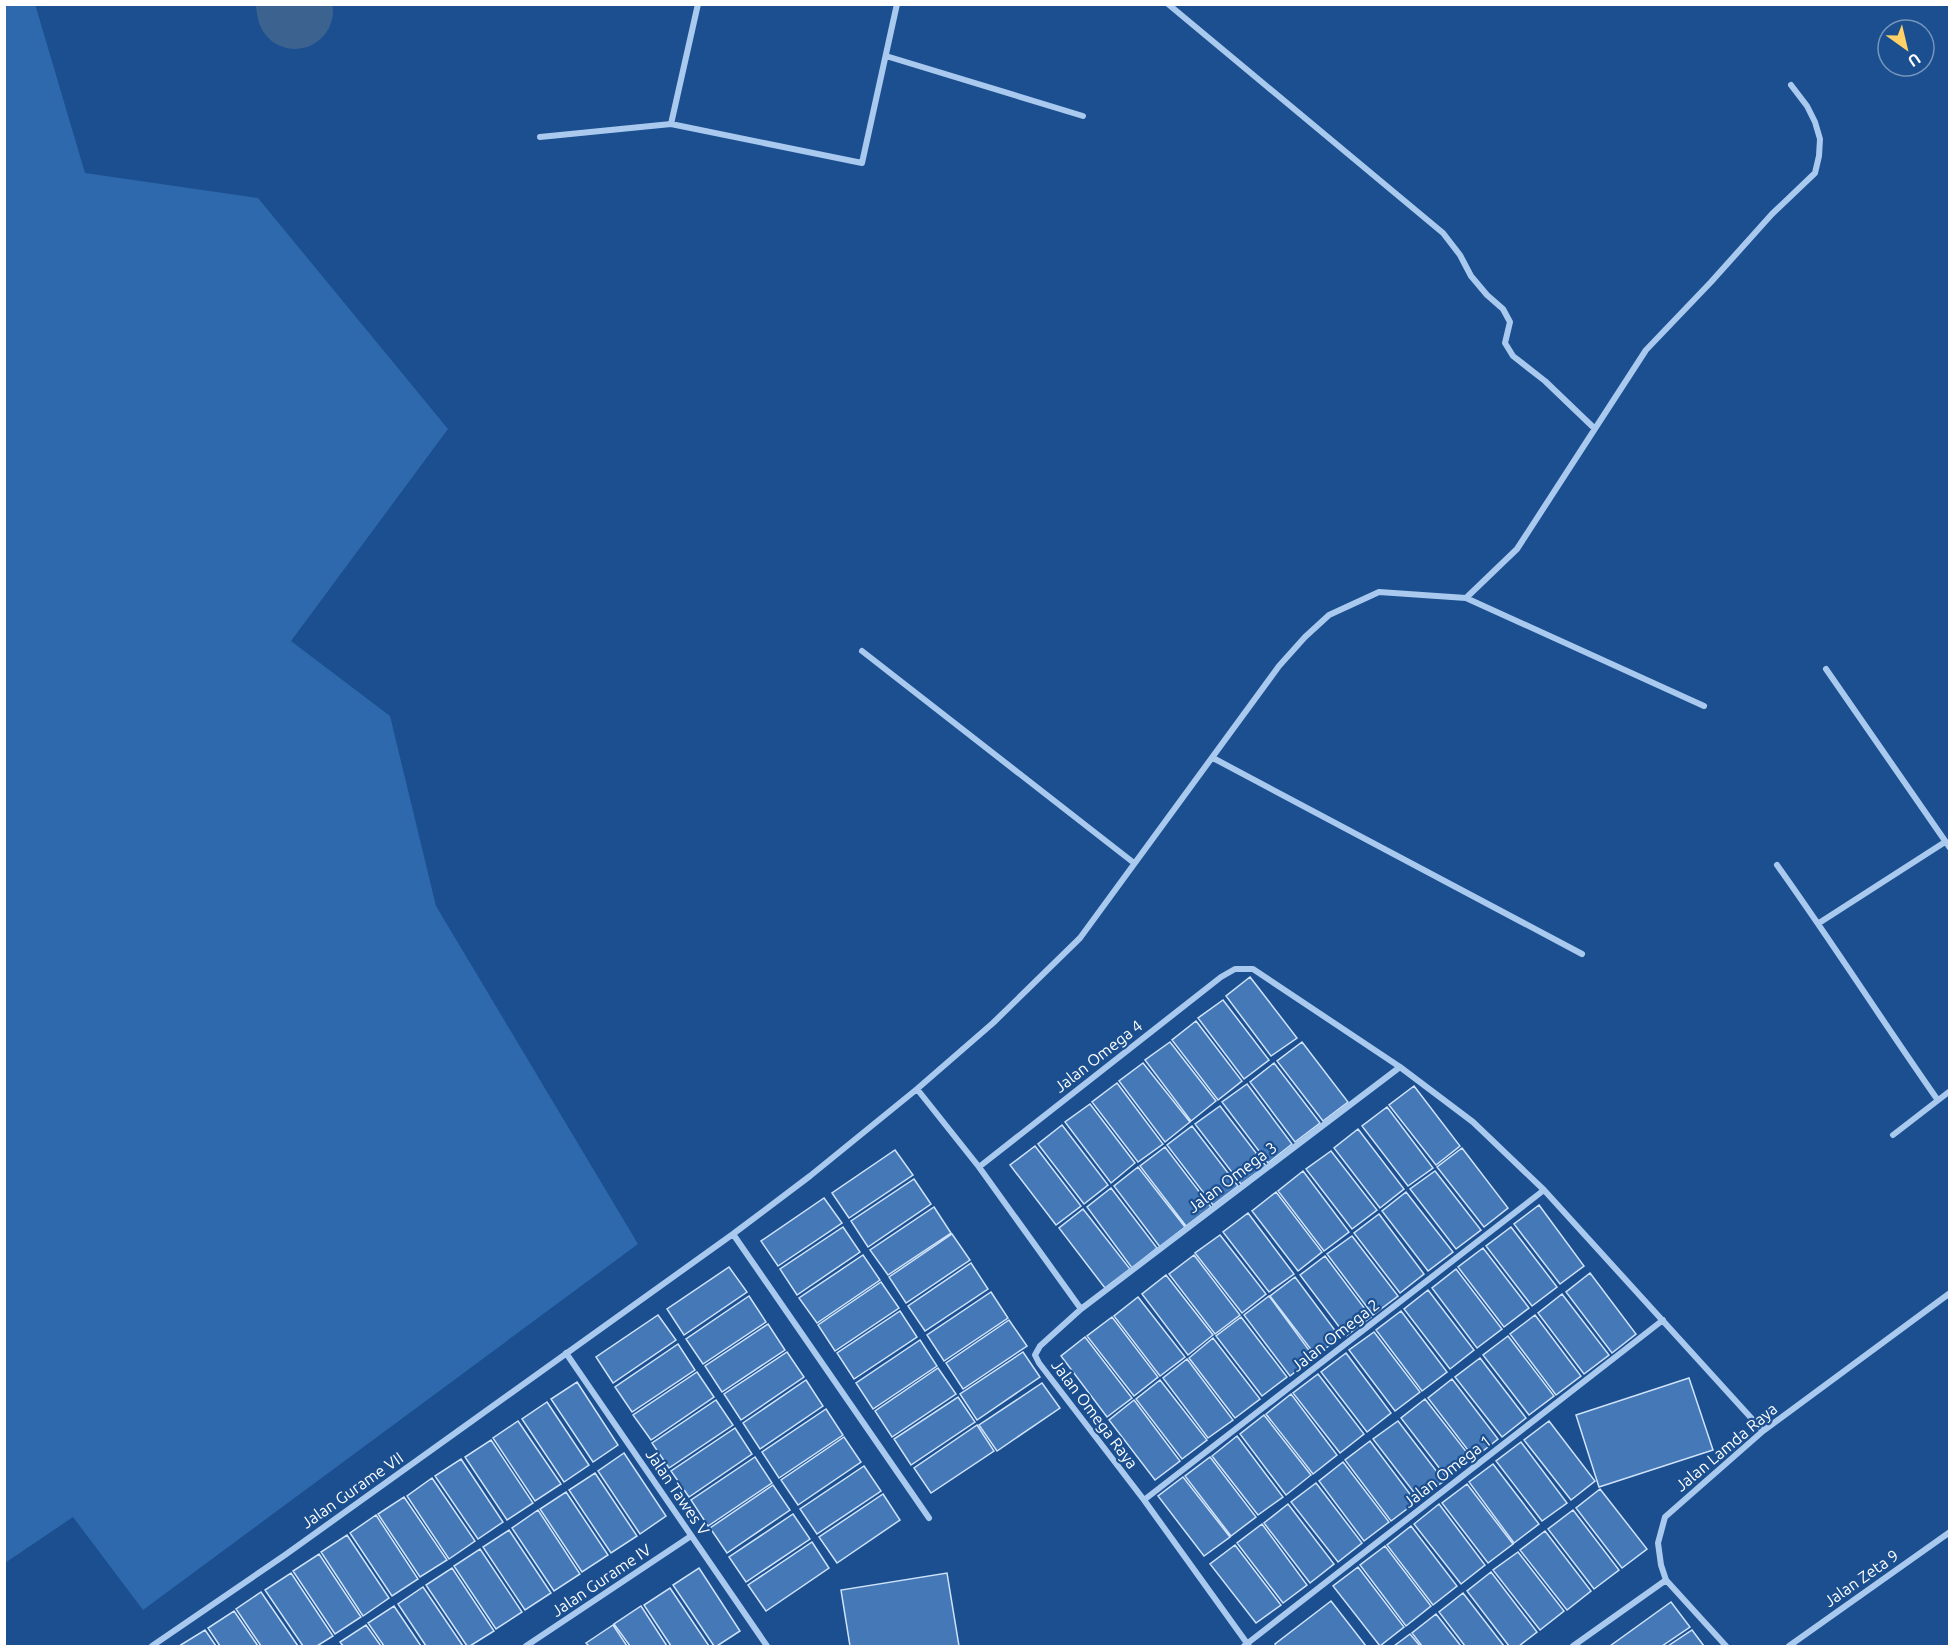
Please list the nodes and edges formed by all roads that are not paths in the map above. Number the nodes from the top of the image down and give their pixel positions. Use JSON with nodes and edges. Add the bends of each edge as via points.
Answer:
{"nodes":[{"id":1,"x":698,"y":4,"type":"edge"},
{"id":2,"x":897,"y":4,"type":"edge"},
{"id":3,"x":1168,"y":4,"type":"edge"},
{"id":4,"x":886,"y":56,"type":"junction"},
{"id":5,"x":1791,"y":85,"type":"dead end"},
{"id":6,"x":1083,"y":116,"type":"dead end"},
{"id":7,"x":671,"y":124,"type":"junction"},
{"id":8,"x":540,"y":137,"type":"dead end"},
{"id":9,"x":1594,"y":428,"type":"junction"},
{"id":10,"x":1466,"y":598,"type":"junction"},
{"id":11,"x":861,"y":651,"type":"dead end"},
{"id":12,"x":1826,"y":669,"type":"dead end"},
{"id":13,"x":1704,"y":706,"type":"dead end"},
{"id":14,"x":1213,"y":758,"type":"junction"},
{"id":15,"x":1945,"y":842,"type":"junction"},
{"id":16,"x":1950,"y":848,"type":"edge"},
{"id":17,"x":1134,"y":863,"type":"junction"},
{"id":18,"x":1777,"y":865,"type":"dead end"},
{"id":19,"x":1819,"y":923,"type":"junction"},
{"id":20,"x":1582,"y":954,"type":"dead end"},
{"id":21,"x":1400,"y":1067,"type":"junction"},
{"id":22,"x":917,"y":1089,"type":"junction"},
{"id":23,"x":1950,"y":1091,"type":"edge"},
{"id":24,"x":1937,"y":1100,"type":"junction"},
{"id":25,"x":1893,"y":1135,"type":"dead end"},
{"id":26,"x":979,"y":1167,"type":"junction"},
{"id":27,"x":1544,"y":1190,"type":"junction"},
{"id":28,"x":733,"y":1234,"type":"junction"},
{"id":29,"x":1950,"y":1293,"type":"edge"},
{"id":30,"x":1081,"y":1309,"type":"junction"},
{"id":31,"x":1664,"y":1320,"type":"junction"},
{"id":32,"x":566,"y":1353,"type":"junction"},
{"id":33,"x":1763,"y":1431,"type":"junction"},
{"id":34,"x":1144,"y":1500,"type":"junction"},
{"id":35,"x":929,"y":1518,"type":"dead end"},
{"id":36,"x":1950,"y":1532,"type":"edge"},
{"id":37,"x":691,"y":1536,"type":"junction"},
{"id":38,"x":1666,"y":1580,"type":"junction"},
{"id":39,"x":1247,"y":1646,"type":"edge"},
{"id":40,"x":152,"y":1647,"type":"edge"},
{"id":41,"x":526,"y":1647,"type":"edge"},
{"id":42,"x":767,"y":1647,"type":"edge"},
{"id":43,"x":1573,"y":1647,"type":"edge"},
{"id":44,"x":1726,"y":1647,"type":"edge"},
{"id":45,"x":1789,"y":1647,"type":"edge"}],
"edges":[{"from":1,"to":7,"type":"street"},
{"from":2,"to":4,"type":"street"},
{"from":3,"to":9,"type":"street","via":[[1443,232],[1471,276],[1503,309],[1510,322],[1505,343],[1513,356]]},
{"from":4,"to":6,"type":"street"},
{"from":4,"to":7,"type":"street","via":[[862,163]]},
{"from":5,"to":9,"type":"street","via":[[1807,106],[1820,139],[1815,172],[1647,350]]},
{"from":7,"to":8,"type":"street"},
{"from":9,"to":10,"type":"street","via":[[1517,549]]},
{"from":10,"to":13,"type":"street"},
{"from":10,"to":14,"type":"street","name":"Jalan Gurame VII","via":[[1379,592],[1329,615],[1279,666]]},
{"from":11,"to":17,"type":"street"},
{"from":12,"to":15,"type":"street"},
{"from":14,"to":17,"type":"street","name":"Jalan Gurame VII"},
{"from":14,"to":20,"type":"street"},
{"from":15,"to":16,"type":"street"},
{"from":15,"to":19,"type":"street"},
{"from":17,"to":22,"type":"street","name":"Jalan Gurame VII","via":[[1080,938],[993,1023]]},
{"from":18,"to":19,"type":"street"},
{"from":19,"to":24,"type":"street"},
{"from":21,"to":26,"type":"street","name":"Jalan Omega 4","via":[[1253,969],[1235,969]]},
{"from":21,"to":27,"type":"street","via":[[1473,1122]]},
{"from":21,"to":30,"type":"street","name":"Jalan Omega 3"},
{"from":22,"to":26,"type":"street"},
{"from":22,"to":28,"type":"street","name":"Jalan Gurame VII"},
{"from":23,"to":24,"type":"street"},
{"from":24,"to":25,"type":"street"},
{"from":26,"to":30,"type":"street"},
{"from":27,"to":31,"type":"street"},
{"from":27,"to":34,"type":"street","name":"Jalan Omega 2"},
{"from":28,"to":32,"type":"street","name":"Jalan Gurame VII"},
{"from":28,"to":35,"type":"street"},
{"from":29,"to":33,"type":"street","name":"Jalan Lamda Raya"},
{"from":30,"to":34,"type":"street","name":"Jalan Omega Raya","via":[[1035,1355]]},
{"from":31,"to":33,"type":"street"},
{"from":31,"to":39,"type":"street","name":"Jalan Omega 1"},
{"from":32,"to":37,"type":"street","name":"Jalan Tawes V"},
{"from":32,"to":40,"type":"street","name":"Jalan Gurame VII"},
{"from":33,"to":38,"type":"street","name":"Jalan Lamda Raya","via":[[1665,1516],[1658,1543]]},
{"from":34,"to":39,"type":"street","name":"Jalan Omega Raya"},
{"from":36,"to":45,"type":"street","name":"Jalan Zeta 9"},
{"from":37,"to":41,"type":"street","name":"Jalan Gurame IV"},
{"from":37,"to":42,"type":"street","name":"Jalan Tawes V"},
{"from":38,"to":43,"type":"street"},
{"from":38,"to":44,"type":"street"}]}
